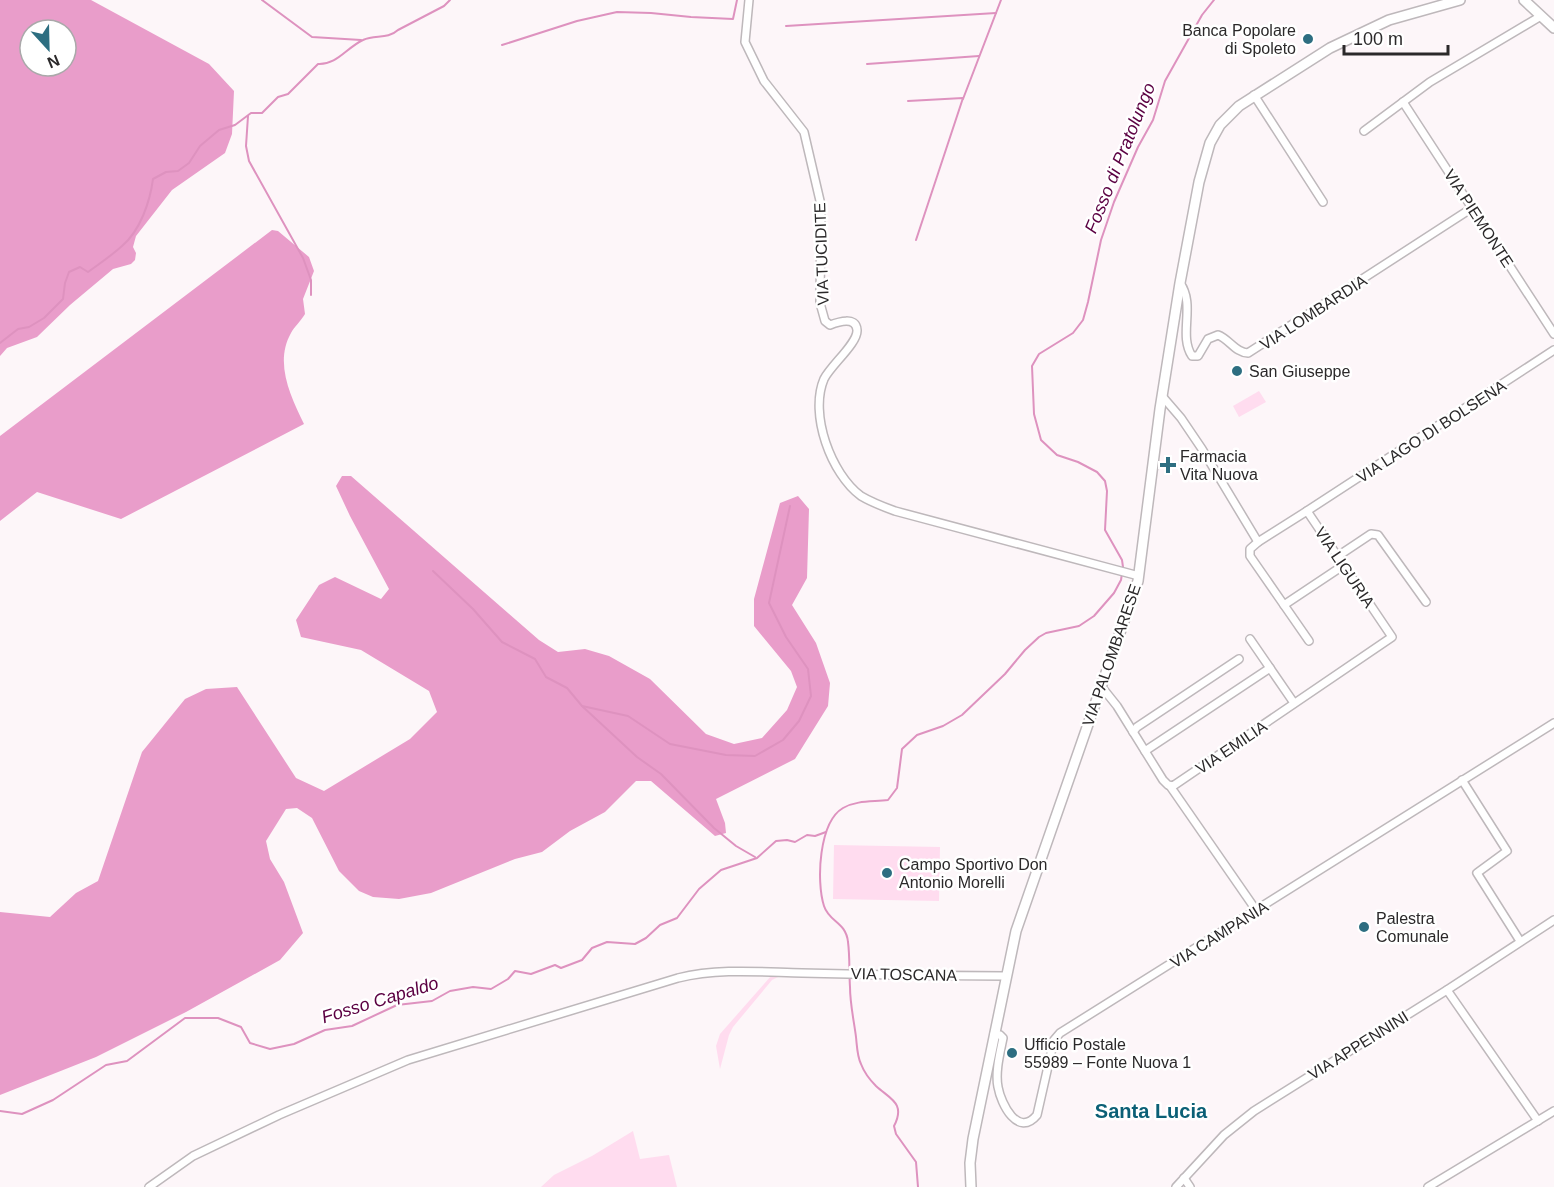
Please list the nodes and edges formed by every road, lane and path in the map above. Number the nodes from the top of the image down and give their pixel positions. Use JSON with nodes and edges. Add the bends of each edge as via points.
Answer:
{"nodes":[{"id":1,"x":749,"y":0,"type":"edge"},
{"id":2,"x":1460,"y":0,"type":"edge"},
{"id":3,"x":1524,"y":0,"type":"edge"},
{"id":4,"x":1541,"y":16,"type":"junction"},
{"id":5,"x":1554,"y":28,"type":"edge"},
{"id":6,"x":1254,"y":95,"type":"junction"},
{"id":7,"x":1403,"y":102,"type":"junction"},
{"id":8,"x":1364,"y":131,"type":"dead end"},
{"id":9,"x":1323,"y":202,"type":"dead end"},
{"id":10,"x":1472,"y":208,"type":"junction"},
{"id":11,"x":1180,"y":283,"type":"junction"},
{"id":12,"x":1554,"y":334,"type":"edge"},
{"id":13,"x":1554,"y":351,"type":"edge"},
{"id":14,"x":1162,"y":396,"type":"junction"},
{"id":15,"x":1307,"y":512,"type":"junction"},
{"id":16,"x":1258,"y":542,"type":"junction"},
{"id":17,"x":1338,"y":556,"type":"junction"},
{"id":18,"x":1344,"y":565,"type":"junction"},
{"id":19,"x":1134,"y":575,"type":"junction"},
{"id":20,"x":1426,"y":602,"type":"dead end"},
{"id":21,"x":1284,"y":606,"type":"junction"},
{"id":22,"x":1392,"y":637,"type":"joint"},
{"id":23,"x":1250,"y":639,"type":"dead end"},
{"id":24,"x":1309,"y":641,"type":"dead end"},
{"id":25,"x":1239,"y":659,"type":"dead end"},
{"id":26,"x":1270,"y":668,"type":"junction"},
{"id":27,"x":1101,"y":686,"type":"junction"},
{"id":28,"x":1294,"y":703,"type":"junction"},
{"id":29,"x":1554,"y":723,"type":"edge"},
{"id":30,"x":1133,"y":732,"type":"junction"},
{"id":31,"x":1145,"y":751,"type":"junction"},
{"id":32,"x":1462,"y":780,"type":"junction"},
{"id":33,"x":1170,"y":786,"type":"junction"},
{"id":34,"x":1256,"y":910,"type":"junction"},
{"id":35,"x":1554,"y":920,"type":"edge"},
{"id":36,"x":1520,"y":941,"type":"junction"},
{"id":37,"x":1005,"y":976,"type":"junction"},
{"id":38,"x":1447,"y":990,"type":"junction"},
{"id":39,"x":994,"y":1034,"type":"junction"},
{"id":40,"x":1554,"y":1111,"type":"edge"},
{"id":41,"x":1538,"y":1121,"type":"junction"},
{"id":42,"x":1184,"y":1178,"type":"junction"},
{"id":43,"x":148,"y":1187,"type":"edge"},
{"id":44,"x":971,"y":1187,"type":"edge"},
{"id":45,"x":1176,"y":1187,"type":"edge"},
{"id":46,"x":1190,"y":1187,"type":"edge"},
{"id":47,"x":1428,"y":1187,"type":"edge"}],
"edges":[{"from":1,"to":19,"type":"street","name":"VIA TUCIDITE","via":[[745,42],[764,81],[804,132],[821,205],[820,303],[825,321],[830,325],[851,321],[858,332],[828,372],[821,393],[826,444],[845,479],[861,495],[895,511]]},
{"from":2,"to":6,"type":"main road","name":"VIA PALOMBARESE","via":[[1399,17],[1358,34]]},
{"from":3,"to":4,"type":"main road"},
{"from":4,"to":5,"type":"main road"},
{"from":4,"to":7,"type":"street"},
{"from":6,"to":9,"type":"street"},
{"from":6,"to":11,"type":"main road","name":"VIA PALOMBARESE","via":[[1224,120],[1208,147]]},
{"from":7,"to":8,"type":"street"},
{"from":7,"to":10,"type":"street","name":"VIA PIEMONTE"},
{"from":10,"to":11,"type":"street","name":"VIA LOMBARDIA","via":[[1248,353],[1242,353],[1218,335],[1208,339],[1198,356],[1192,356],[1188,349],[1188,298]]},
{"from":10,"to":12,"type":"street","name":"VIA PIEMONTE"},
{"from":11,"to":14,"type":"main road","name":"VIA PALOMBARESE"},
{"from":13,"to":15,"type":"street","name":"VIA LAGO DI BOLSENA"},
{"from":14,"to":16,"type":"street","via":[[1202,449]]},
{"from":14,"to":19,"type":"main road","name":"VIA PALOMBARESE"},
{"from":15,"to":16,"type":"street","name":"VIA LIGURIA"},
{"from":15,"to":17,"type":"street","name":"VIA LIGURIA"},
{"from":16,"to":21,"type":"street","via":[[1250,549],[1250,556]]},
{"from":17,"to":18,"type":"street","name":"VIA LIGURIA"},
{"from":17,"to":20,"type":"street","via":[[1371,534],[1378,535]]},
{"from":18,"to":21,"type":"street"},
{"from":18,"to":22,"type":"street","name":"VIA LIGURIA"},
{"from":19,"to":27,"type":"main road","name":"VIA PALOMBARESE"},
{"from":21,"to":24,"type":"street"},
{"from":22,"to":28,"type":"street","name":"VIA EMILIA"},
{"from":23,"to":26,"type":"street"},
{"from":25,"to":30,"type":"street"},
{"from":26,"to":28,"type":"street"},
{"from":26,"to":31,"type":"street"},
{"from":27,"to":30,"type":"street"},
{"from":27,"to":37,"type":"main road","name":"VIA PALOMBARESE","via":[[1025,903]]},
{"from":28,"to":33,"type":"street","name":"VIA EMILIA"},
{"from":29,"to":32,"type":"street","name":"VIA CAMPANIA"},
{"from":30,"to":31,"type":"street"},
{"from":31,"to":33,"type":"street"},
{"from":32,"to":34,"type":"street","name":"VIA CAMPANIA"},
{"from":32,"to":36,"type":"street","via":[[1507,851],[1477,873]]},
{"from":33,"to":34,"type":"street"},
{"from":34,"to":39,"type":"street","name":"VIA CAMPANIA","via":[[1058,1035],[1037,1115],[1029,1121],[1012,1118],[998,1090],[1003,1038]]},
{"from":35,"to":36,"type":"street","name":"VIA APPENNINI"},
{"from":36,"to":38,"type":"street","name":"VIA APPENNINI"},
{"from":37,"to":39,"type":"main road","name":"VIA PALOMBARESE"},
{"from":37,"to":43,"type":"street","name":"VIA TOSCANA","via":[[743,970],[687,975],[408,1060],[193,1156]]},
{"from":38,"to":41,"type":"street"},
{"from":38,"to":42,"type":"street","name":"VIA APPENNINI","via":[[1245,1113]]},
{"from":39,"to":44,"type":"main road","name":"VIA PALOMBARESE","via":[[973,1139]]},
{"from":40,"to":41,"type":"street"},
{"from":41,"to":47,"type":"street"},
{"from":42,"to":45,"type":"street","name":"VIA APPENNINI"},
{"from":42,"to":46,"type":"street"}]}
